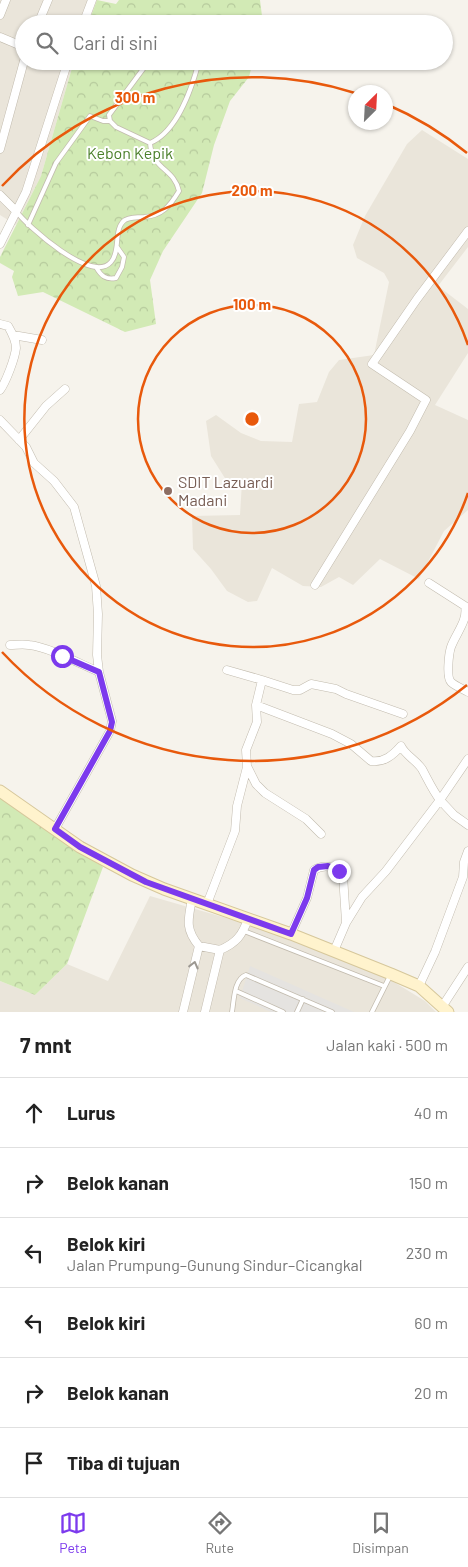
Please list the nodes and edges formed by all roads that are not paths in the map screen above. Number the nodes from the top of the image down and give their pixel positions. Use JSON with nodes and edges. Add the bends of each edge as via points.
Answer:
{"nodes":[{"id":1,"x":6,"y":0,"type":"edge"},
{"id":2,"x":48,"y":0,"type":"edge"},
{"id":3,"x":92,"y":0,"type":"edge"},
{"id":4,"x":42,"y":15,"type":"edge"},
{"id":5,"x":86,"y":15,"type":"edge"},
{"id":6,"x":0,"y":16,"type":"edge"},
{"id":7,"x":0,"y":37,"type":"edge"},
{"id":8,"x":15,"y":43,"type":"edge"},
{"id":9,"x":22,"y":70,"type":"edge"},
{"id":10,"x":65,"y":70,"type":"edge"},
{"id":11,"x":142,"y":70,"type":"edge"},
{"id":12,"x":196,"y":70,"type":"edge"},
{"id":13,"x":110,"y":122,"type":"junction"},
{"id":14,"x":150,"y":143,"type":"junction"},
{"id":15,"x":0,"y":149,"type":"edge"},
{"id":16,"x":0,"y":195,"type":"edge"},
{"id":17,"x":16,"y":211,"type":"junction"},
{"id":18,"x":28,"y":225,"type":"junction"},
{"id":19,"x":468,"y":231,"type":"edge"},
{"id":20,"x":0,"y":244,"type":"edge"},
{"id":21,"x":117,"y":248,"type":"junction"},
{"id":22,"x":96,"y":268,"type":"junction"},
{"id":23,"x":0,"y":324,"type":"edge"},
{"id":24,"x":13,"y":335,"type":"junction"},
{"id":25,"x":42,"y":340,"type":"dead end"},
{"id":26,"x":65,"y":389,"type":"dead end"},
{"id":27,"x":0,"y":390,"type":"edge"},
{"id":28,"x":0,"y":420,"type":"edge"},
{"id":29,"x":19,"y":440,"type":"junction"},
{"id":30,"x":429,"y":583,"type":"dead end"},
{"id":31,"x":315,"y":585,"type":"dead end"},
{"id":32,"x":10,"y":645,"type":"dead end"},
{"id":33,"x":227,"y":670,"type":"dead end"},
{"id":34,"x":99,"y":672,"type":"junction"},
{"id":35,"x":262,"y":680,"type":"junction"},
{"id":36,"x":468,"y":692,"type":"edge"},
{"id":37,"x":256,"y":706,"type":"junction"},
{"id":38,"x":403,"y":714,"type":"dead end"},
{"id":39,"x":468,"y":759,"type":"edge"},
{"id":40,"x":247,"y":766,"type":"junction"},
{"id":41,"x":0,"y":790,"type":"edge"},
{"id":42,"x":440,"y":800,"type":"junction"},
{"id":43,"x":468,"y":825,"type":"edge"},
{"id":44,"x":55,"y":829,"type":"junction"},
{"id":45,"x":321,"y":834,"type":"dead end"},
{"id":46,"x":468,"y":851,"type":"edge"},
{"id":47,"x":192,"y":899,"type":"junction"},
{"id":48,"x":207,"y":904,"type":"junction"},
{"id":49,"x":248,"y":919,"type":"junction"},
{"id":50,"x":346,"y":923,"type":"junction"},
{"id":51,"x":244,"y":931,"type":"junction"},
{"id":52,"x":291,"y":934,"type":"junction"},
{"id":53,"x":199,"y":946,"type":"junction"},
{"id":54,"x":220,"y":950,"type":"junction"},
{"id":55,"x":334,"y":950,"type":"junction"},
{"id":56,"x":468,"y":967,"type":"edge"},
{"id":57,"x":392,"y":974,"type":"junction"},
{"id":58,"x":384,"y":986,"type":"junction"},
{"id":59,"x":418,"y":986,"type":"junction"},
{"id":60,"x":236,"y":991,"type":"junction"},
{"id":61,"x":303,"y":999,"type":"junction"},
{"id":62,"x":445,"y":1009,"type":"edge"},
{"id":63,"x":183,"y":1012,"type":"edge"},
{"id":64,"x":205,"y":1012,"type":"edge"},
{"id":65,"x":232,"y":1012,"type":"edge"},
{"id":66,"x":283,"y":1012,"type":"edge"},
{"id":67,"x":297,"y":1012,"type":"edge"},
{"id":68,"x":332,"y":1012,"type":"edge"},
{"id":69,"x":372,"y":1012,"type":"edge"}],
"edges":[{"from":1,"to":6,"type":"street"},
{"from":2,"to":4,"type":"street"},
{"from":3,"to":5,"type":"street"},
{"from":7,"to":8,"type":"street"},
{"from":9,"to":15,"type":"street"},
{"from":10,"to":17,"type":"street","via":[[26,192]]},
{"from":11,"to":13,"type":"lane","via":[[109,115]]},
{"from":12,"to":14,"type":"lane","via":[[192,87],[170,128]]},
{"from":13,"to":14,"type":"lane"},
{"from":13,"to":18,"type":"lane","via":[[90,116],[56,163]]},
{"from":14,"to":21,"type":"lane","via":[[154,160],[176,181],[179,191],[161,214],[123,221],[119,227]]},
{"from":16,"to":17,"type":"street"},
{"from":17,"to":18,"type":"lane"},
{"from":17,"to":20,"type":"street"},
{"from":18,"to":22,"type":"lane","via":[[68,256]]},
{"from":19,"to":31,"type":"street","via":[[372,364],[426,400],[410,432]]},
{"from":21,"to":22,"type":"lane","via":[[112,262]]},
{"from":21,"to":22,"type":"lane","via":[[124,257],[116,278],[102,276]]},
{"from":23,"to":24,"type":"street","via":[[8,326]]},
{"from":24,"to":25,"type":"street"},
{"from":24,"to":27,"type":"street","via":[[16,350]]},
{"from":26,"to":29,"type":"street","via":[[46,406]]},
{"from":28,"to":29,"type":"street"},
{"from":29,"to":34,"type":"street","via":[[34,463],[54,481],[74,507],[96,586]]},
{"from":30,"to":36,"type":"street","via":[[465,606],[467,611],[451,648],[448,675],[450,681]]},
{"from":32,"to":34,"type":"street","via":[[36,647]]},
{"from":33,"to":35,"type":"street"},
{"from":34,"to":44,"type":"street","via":[[112,722],[110,731]]},
{"from":35,"to":37,"type":"street"},
{"from":35,"to":38,"type":"street","via":[[293,690],[311,684],[336,689]]},
{"from":37,"to":40,"type":"street","via":[[254,733],[246,750]]},
{"from":37,"to":42,"type":"street","via":[[332,734],[351,744],[371,761],[385,760],[401,746],[422,769]]},
{"from":39,"to":42,"type":"street"},
{"from":40,"to":45,"type":"street","via":[[265,793],[306,819]]},
{"from":40,"to":48,"type":"street","via":[[237,806],[235,832]]},
{"from":41,"to":44,"type":"main road"},
{"from":42,"to":43,"type":"street"},
{"from":42,"to":50,"type":"street","via":[[386,872],[362,897]]},
{"from":44,"to":47,"type":"main road","via":[[80,847],[132,875]]},
{"from":46,"to":59,"type":"street","via":[[463,878],[435,952]]},
{"from":47,"to":48,"type":"main road"},
{"from":47,"to":53,"type":"street","via":[[188,918],[190,935]]},
{"from":48,"to":49,"type":"main road"},
{"from":49,"to":51,"type":"street"},
{"from":49,"to":52,"type":"main road"},
{"from":50,"to":52,"type":"street","via":[[342,875],[328,866],[318,867],[314,870],[307,898]]},
{"from":50,"to":55,"type":"street"},
{"from":51,"to":54,"type":"street","via":[[232,944]]},
{"from":51,"to":58,"type":"lane"},
{"from":52,"to":55,"type":"main road"},
{"from":53,"to":54,"type":"street"},
{"from":63,"to":53,"type":"street","one_way":true},
{"from":54,"to":64,"type":"street"},
{"from":55,"to":57,"type":"main road"},
{"from":56,"to":62,"type":"street"},
{"from":57,"to":58,"type":"lane"},
{"from":57,"to":59,"type":"main road"},
{"from":58,"to":69,"type":"lane"},
{"from":59,"to":62,"type":"main road"},
{"from":60,"to":61,"type":"lane","via":[[241,976],[246,975]]},
{"from":60,"to":65,"type":"lane"},
{"from":60,"to":66,"type":"lane"},
{"from":61,"to":67,"type":"lane"},
{"from":61,"to":68,"type":"lane"}]}
